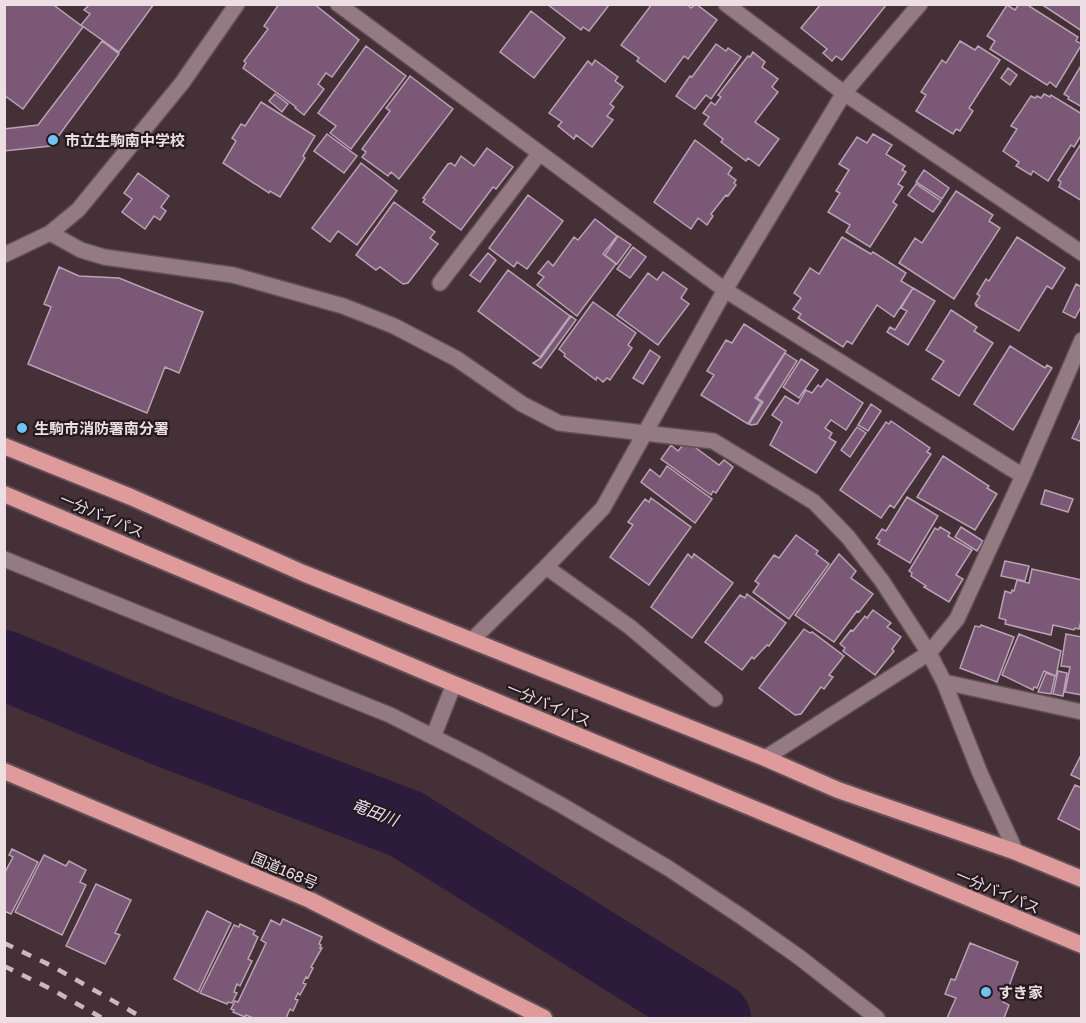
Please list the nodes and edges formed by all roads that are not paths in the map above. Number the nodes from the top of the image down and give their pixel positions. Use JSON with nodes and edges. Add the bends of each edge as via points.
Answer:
{"nodes":[{"id":1,"x":237,"y":4,"type":"edge"},
{"id":2,"x":338,"y":4,"type":"edge"},
{"id":3,"x":726,"y":4,"type":"edge"},
{"id":4,"x":920,"y":4,"type":"edge"},
{"id":5,"x":844,"y":93,"type":"junction"},
{"id":6,"x":539,"y":154,"type":"junction"},
{"id":7,"x":50,"y":232,"type":"junction"},
{"id":8,"x":1082,"y":253,"type":"edge"},
{"id":9,"x":4,"y":255,"type":"edge"},
{"id":10,"x":440,"y":283,"type":"dead end"},
{"id":11,"x":725,"y":290,"type":"junction"},
{"id":12,"x":1082,"y":340,"type":"edge"},
{"id":13,"x":645,"y":432,"type":"junction"},
{"id":14,"x":4,"y":446,"type":"edge"},
{"id":15,"x":1023,"y":476,"type":"junction"},
{"id":16,"x":4,"y":494,"type":"edge"},
{"id":17,"x":4,"y":559,"type":"edge"},
{"id":18,"x":546,"y":567,"type":"junction"},
{"id":19,"x":472,"y":640,"type":"junction"},
{"id":20,"x":929,"y":653,"type":"junction"},
{"id":21,"x":944,"y":682,"type":"junction"},
{"id":22,"x":454,"y":684,"type":"junction"},
{"id":23,"x":715,"y":699,"type":"dead end"},
{"id":24,"x":1082,"y":711,"type":"edge"},
{"id":25,"x":433,"y":737,"type":"junction"},
{"id":26,"x":765,"y":758,"type":"junction"},
{"id":27,"x":4,"y":771,"type":"edge"},
{"id":28,"x":1016,"y":852,"type":"junction"},
{"id":29,"x":1082,"y":879,"type":"edge"},
{"id":30,"x":1082,"y":945,"type":"edge"},
{"id":31,"x":544,"y":1018,"type":"edge"},
{"id":32,"x":877,"y":1018,"type":"edge"}],
"edges":[{"from":1,"to":7,"type":"street","via":[[182,83],[78,210]]},
{"from":2,"to":6,"type":"street"},
{"from":3,"to":5,"type":"street"},
{"from":4,"to":5,"type":"street"},
{"from":5,"to":8,"type":"street"},
{"from":5,"to":11,"type":"street"},
{"from":6,"to":10,"type":"street"},
{"from":6,"to":11,"type":"street"},
{"from":7,"to":9,"type":"street"},
{"from":7,"to":13,"type":"street","via":[[81,250],[104,256],[234,275],[343,306],[394,326],[457,359],[522,404],[560,423]]},
{"from":11,"to":13,"type":"street"},
{"from":11,"to":15,"type":"street"},
{"from":12,"to":15,"type":"street"},
{"from":13,"to":18,"type":"street","via":[[603,508]]},
{"from":13,"to":20,"type":"street","via":[[713,441],[814,502],[882,581]]},
{"from":14,"to":19,"type":"highway","name":"一分バイパス"},
{"from":15,"to":20,"type":"street","via":[[957,619]]},
{"from":16,"to":22,"type":"highway","name":"一分バイパス"},
{"from":17,"to":25,"type":"street","via":[[390,715]]},
{"from":18,"to":19,"type":"street"},
{"from":18,"to":23,"type":"street","via":[[630,627]]},
{"from":19,"to":26,"type":"highway","name":"一分バイパス"},
{"from":20,"to":21,"type":"street"},
{"from":20,"to":26,"type":"street"},
{"from":21,"to":24,"type":"street"},
{"from":21,"to":28,"type":"street"},
{"from":22,"to":25,"type":"street"},
{"from":22,"to":30,"type":"highway","name":"一分バイパス"},
{"from":25,"to":32,"type":"street","via":[[563,806],[668,868],[799,957]]},
{"from":26,"to":28,"type":"highway","name":"一分バイパス","via":[[838,790]]},
{"from":27,"to":31,"type":"highway","name":"国道168号","via":[[310,900]]},
{"from":28,"to":29,"type":"highway","name":"一分バイパス"}]}
